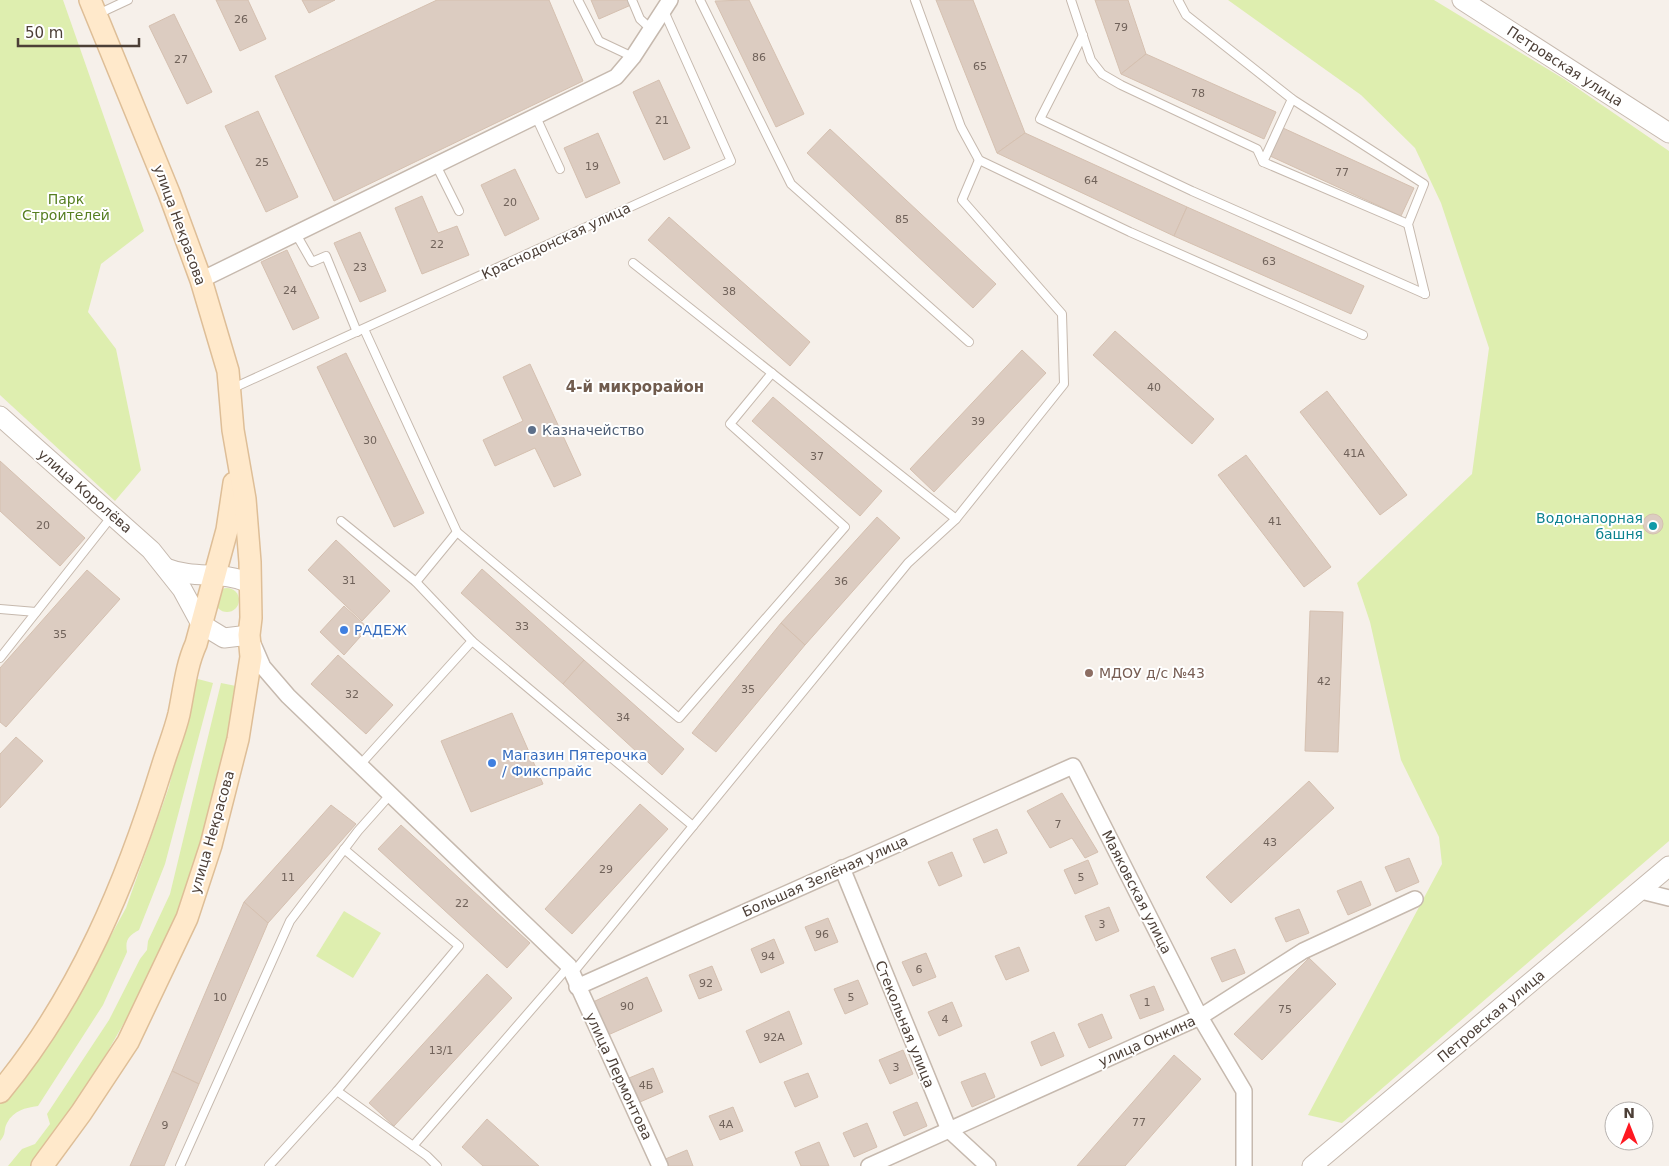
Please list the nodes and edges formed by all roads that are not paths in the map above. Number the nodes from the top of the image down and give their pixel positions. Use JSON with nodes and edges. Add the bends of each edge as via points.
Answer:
{"nodes":[{"id":1,"x":128,"y":0,"type":"edge"},
{"id":2,"x":578,"y":0,"type":"edge"},
{"id":3,"x":632,"y":0,"type":"edge"},
{"id":4,"x":700,"y":0,"type":"edge"},
{"id":5,"x":915,"y":0,"type":"edge"},
{"id":6,"x":1071,"y":0,"type":"edge"},
{"id":7,"x":1178,"y":0,"type":"edge"},
{"id":8,"x":1462,"y":0,"type":"edge"},
{"id":9,"x":667,"y":5,"type":"edge"},
{"id":10,"x":93,"y":7,"type":"edge"},
{"id":11,"x":651,"y":30,"type":"junction"},
{"id":12,"x":1082,"y":35,"type":"junction"},
{"id":13,"x":633,"y":58,"type":"junction"},
{"id":14,"x":1292,"y":99,"type":"junction"},
{"id":15,"x":536,"y":116,"type":"junction"},
{"id":16,"x":1669,"y":132,"type":"edge"},
{"id":17,"x":979,"y":160,"type":"junction"},
{"id":18,"x":1263,"y":162,"type":"junction"},
{"id":19,"x":436,"y":165,"type":"junction"},
{"id":20,"x":560,"y":169,"type":"dead end"},
{"id":21,"x":459,"y":211,"type":"dead end"},
{"id":22,"x":1408,"y":224,"type":"junction"},
{"id":23,"x":296,"y":234,"type":"junction"},
{"id":24,"x":633,"y":263,"type":"dead end"},
{"id":25,"x":201,"y":280,"type":"junction"},
{"id":26,"x":361,"y":330,"type":"junction"},
{"id":27,"x":1363,"y":335,"type":"dead end"},
{"id":28,"x":969,"y":342,"type":"dead end"},
{"id":29,"x":772,"y":373,"type":"junction"},
{"id":30,"x":230,"y":390,"type":"junction"},
{"id":31,"x":0,"y":416,"type":"edge"},
{"id":32,"x":237,"y":459,"type":"junction"},
{"id":33,"x":113,"y":515,"type":"junction"},
{"id":34,"x":956,"y":519,"type":"junction"},
{"id":35,"x":341,"y":521,"type":"dead end"},
{"id":36,"x":457,"y":532,"type":"junction"},
{"id":37,"x":166,"y":568,"type":"junction"},
{"id":38,"x":213,"y":576,"type":"junction"},
{"id":39,"x":250,"y":582,"type":"junction"},
{"id":40,"x":416,"y":582,"type":"junction"},
{"id":41,"x":0,"y":609,"type":"edge"},
{"id":42,"x":36,"y":612,"type":"junction"},
{"id":43,"x":201,"y":624,"type":"junction"},
{"id":44,"x":248,"y":635,"type":"junction"},
{"id":45,"x":472,"y":641,"type":"junction"},
{"id":46,"x":0,"y":658,"type":"edge"},
{"id":47,"x":359,"y":766,"type":"junction"},
{"id":48,"x":1073,"y":766,"type":"joint"},
{"id":49,"x":390,"y":795,"type":"junction"},
{"id":50,"x":693,"y":826,"type":"junction"},
{"id":51,"x":344,"y":849,"type":"junction"},
{"id":52,"x":1669,"y":866,"type":"edge"},
{"id":53,"x":842,"y":868,"type":"junction"},
{"id":54,"x":1642,"y":891,"type":"junction"},
{"id":55,"x":1669,"y":898,"type":"edge"},
{"id":56,"x":1415,"y":899,"type":"dead end"},
{"id":57,"x":573,"y":976,"type":"junction"},
{"id":58,"x":1200,"y":1017,"type":"junction"},
{"id":59,"x":337,"y":1091,"type":"junction"},
{"id":60,"x":0,"y":1092,"type":"edge"},
{"id":61,"x":948,"y":1130,"type":"junction"},
{"id":62,"x":413,"y":1146,"type":"junction"},
{"id":63,"x":42,"y":1166,"type":"edge"},
{"id":64,"x":180,"y":1166,"type":"edge"},
{"id":65,"x":269,"y":1166,"type":"edge"},
{"id":66,"x":437,"y":1166,"type":"edge"},
{"id":67,"x":660,"y":1166,"type":"edge"},
{"id":68,"x":869,"y":1166,"type":"edge"},
{"id":69,"x":988,"y":1166,"type":"edge"},
{"id":70,"x":1244,"y":1166,"type":"edge"},
{"id":71,"x":1312,"y":1166,"type":"edge"}],
"edges":[{"from":1,"to":10,"type":"lane"},
{"from":2,"to":13,"type":"lane","via":[[599,41]]},
{"from":3,"to":11,"type":"lane","via":[[640,19]]},
{"from":4,"to":28,"type":"lane","via":[[791,184]]},
{"from":5,"to":17,"type":"lane","via":[[961,127]]},
{"from":6,"to":12,"type":"lane"},
{"from":7,"to":14,"type":"lane","via":[[1186,15]]},
{"from":8,"to":16,"type":"street","name":"Петровская улица"},
{"from":9,"to":11,"type":"street","name":"Краснодонская улица"},
{"from":9,"to":26,"type":"lane","name":"Краснодонская улица","via":[[731,161]]},
{"from":10,"to":25,"type":"main road","name":"улица Некрасова","via":[[170,193]]},
{"from":11,"to":13,"type":"street","name":"Краснодонская улица"},
{"from":12,"to":18,"type":"lane","via":[[1090,60],[1102,74],[1257,149]]},
{"from":12,"to":22,"type":"lane","via":[[1040,119],[1192,192],[1425,294]]},
{"from":13,"to":15,"type":"street","name":"Краснодонская улица","via":[[616,77]]},
{"from":14,"to":18,"type":"lane"},
{"from":14,"to":22,"type":"lane","via":[[1424,184]]},
{"from":15,"to":19,"type":"street","name":"Краснодонская улица"},
{"from":15,"to":20,"type":"lane"},
{"from":17,"to":27,"type":"lane","via":[[1146,239]]},
{"from":17,"to":34,"type":"lane","via":[[962,200],[1062,314],[1064,384]]},
{"from":18,"to":22,"type":"lane"},
{"from":19,"to":21,"type":"lane"},
{"from":19,"to":23,"type":"street","name":"Краснодонская улица"},
{"from":23,"to":25,"type":"street","name":"Краснодонская улица"},
{"from":23,"to":26,"type":"lane","via":[[312,262],[326,256]]},
{"from":24,"to":29,"type":"lane"},
{"from":25,"to":30,"type":"main road","name":"улица Некрасова","via":[[226,363]]},
{"from":26,"to":30,"type":"lane","name":"Краснодонская улица"},
{"from":26,"to":36,"type":"lane"},
{"from":29,"to":34,"type":"lane"},
{"from":29,"to":36,"type":"lane","via":[[730,424],[845,527],[679,718]]},
{"from":30,"to":32,"type":"main road","name":"улица Некрасова"},
{"from":31,"to":33,"type":"street","name":"улица Королёва"},
{"from":32,"to":38,"type":"main road","name":"улица Некрасова","via":[[227,530]]},
{"from":32,"to":39,"type":"main road","name":"улица Некрасова","via":[[245,499]]},
{"from":33,"to":37,"type":"street","name":"улица Королёва"},
{"from":33,"to":42,"type":"lane"},
{"from":34,"to":50,"type":"lane","via":[[908,563]]},
{"from":35,"to":40,"type":"lane"},
{"from":36,"to":40,"type":"lane"},
{"from":37,"to":38,"type":"street","via":[[192,576]]},
{"from":37,"to":43,"type":"street","name":"улица Королёва"},
{"from":38,"to":39,"type":"street","via":[[237,577]]},
{"from":38,"to":43,"type":"main road","name":"улица Некрасова"},
{"from":39,"to":44,"type":"main road","name":"улица Некрасова"},
{"from":40,"to":45,"type":"lane"},
{"from":41,"to":42,"type":"lane"},
{"from":42,"to":46,"type":"lane"},
{"from":43,"to":44,"type":"street","via":[[224,638]]},
{"from":43,"to":60,"type":"main road","name":"улица Некрасова","via":[[189,660],[179,714],[126,875],[92,949],[52,1020]]},
{"from":44,"to":47,"type":"street","via":[[263,668]]},
{"from":44,"to":63,"type":"main road","name":"улица Некрасова","via":[[250,667],[238,739],[211,845],[187,918],[128,1042]]},
{"from":45,"to":47,"type":"lane"},
{"from":45,"to":50,"type":"lane"},
{"from":47,"to":49,"type":"street"},
{"from":48,"to":53,"type":"street","name":"Большая Зелёная улица"},
{"from":48,"to":58,"type":"street","name":"Маяковская улица"},
{"from":49,"to":51,"type":"lane"},
{"from":49,"to":57,"type":"street"},
{"from":50,"to":57,"type":"lane"},
{"from":51,"to":59,"type":"lane","via":[[460,946]]},
{"from":51,"to":64,"type":"lane","via":[[290,921]]},
{"from":52,"to":54,"type":"street","name":"Петровская улица"},
{"from":53,"to":57,"type":"street","name":"Большая Зелёная улица"},
{"from":53,"to":61,"type":"street","name":"Стекольная улица"},
{"from":54,"to":55,"type":"street"},
{"from":54,"to":71,"type":"street","name":"Петровская улица"},
{"from":56,"to":58,"type":"street","name":"улица Онкина","via":[[1303,951]]},
{"from":57,"to":62,"type":"lane"},
{"from":57,"to":67,"type":"street","name":"улица Лермонтова"},
{"from":58,"to":61,"type":"street","name":"улица Онкина"},
{"from":58,"to":70,"type":"street","name":"Маяковская улица","via":[[1244,1091]]},
{"from":59,"to":62,"type":"lane"},
{"from":59,"to":65,"type":"lane"},
{"from":61,"to":68,"type":"street","name":"улица Онкина"},
{"from":61,"to":69,"type":"street","name":"Стекольная улица"},
{"from":62,"to":66,"type":"lane"}]}
